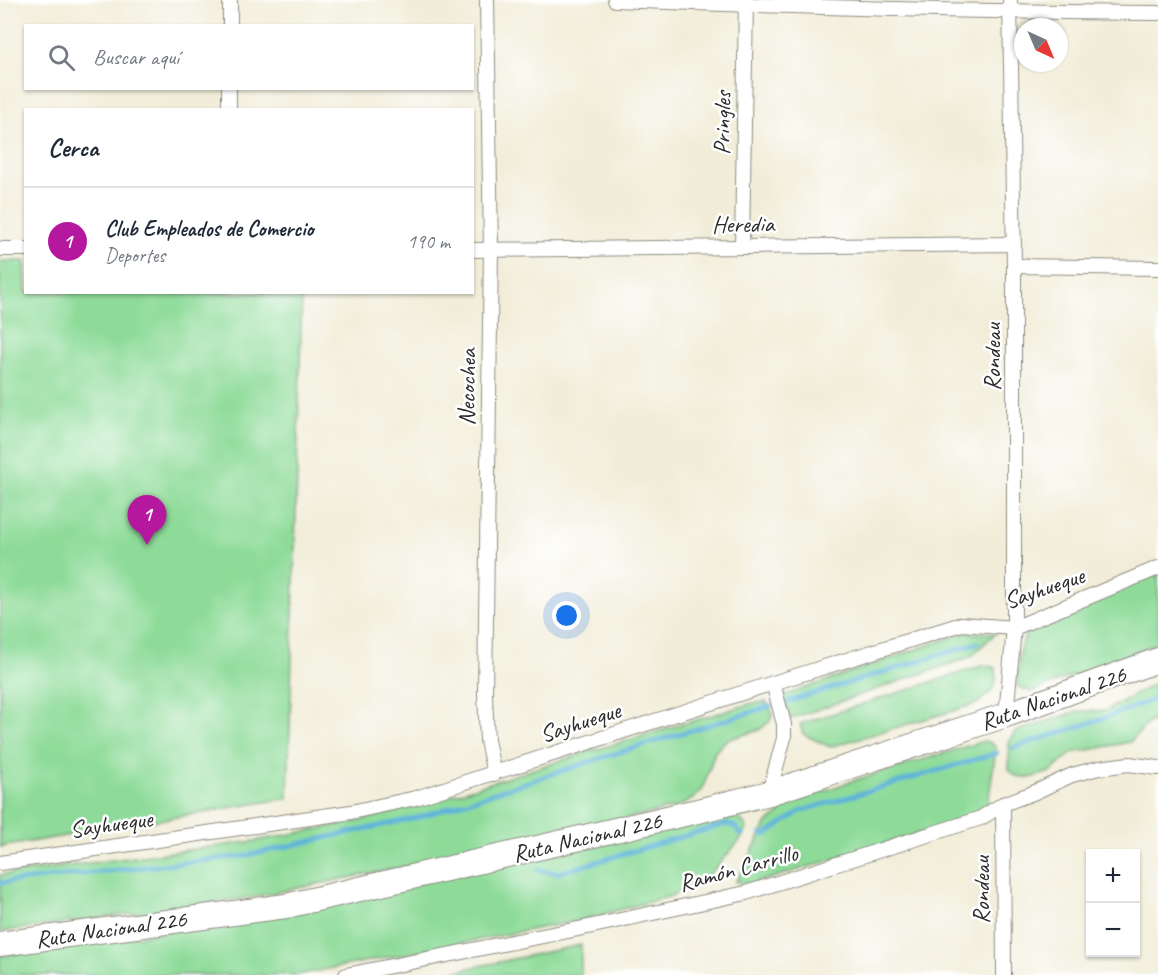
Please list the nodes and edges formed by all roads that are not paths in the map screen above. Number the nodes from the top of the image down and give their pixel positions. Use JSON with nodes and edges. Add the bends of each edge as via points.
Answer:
{"nodes":[{"id":1,"x":230,"y":0,"type":"edge"},
{"id":2,"x":487,"y":0,"type":"edge"},
{"id":3,"x":615,"y":0,"type":"edge"},
{"id":4,"x":746,"y":3,"type":"edge"},
{"id":5,"x":1010,"y":6,"type":"edge"},
{"id":6,"x":1158,"y":13,"type":"edge"},
{"id":7,"x":230,"y":24,"type":"edge"},
{"id":8,"x":229,"y":90,"type":"edge"},
{"id":9,"x":229,"y":108,"type":"edge"},
{"id":10,"x":1014,"y":244,"type":"junction"},
{"id":11,"x":742,"y":247,"type":"junction"},
{"id":12,"x":0,"y":249,"type":"edge"},
{"id":13,"x":24,"y":249,"type":"edge"},
{"id":14,"x":474,"y":250,"type":"edge"},
{"id":15,"x":491,"y":250,"type":"junction"},
{"id":16,"x":1014,"y":266,"type":"junction"},
{"id":17,"x":1158,"y":268,"type":"edge"},
{"id":18,"x":1158,"y":568,"type":"edge"},
{"id":19,"x":1014,"y":628,"type":"junction"},
{"id":20,"x":1158,"y":660,"type":"edge"},
{"id":21,"x":773,"y":683,"type":"junction"},
{"id":22,"x":1006,"y":715,"type":"junction"},
{"id":23,"x":1158,"y":768,"type":"edge"},
{"id":24,"x":494,"y":774,"type":"junction"},
{"id":25,"x":769,"y":793,"type":"junction"},
{"id":26,"x":1003,"y":804,"type":"junction"},
{"id":27,"x":0,"y":863,"type":"edge"},
{"id":28,"x":0,"y":944,"type":"edge"},
{"id":29,"x":346,"y":975,"type":"edge"},
{"id":30,"x":1004,"y":975,"type":"edge"}],
"edges":[{"from":1,"to":7,"type":"street"},
{"from":2,"to":15,"type":"street","name":"Necochea"},
{"from":3,"to":4,"type":"street"},
{"from":4,"to":5,"type":"street"},
{"from":4,"to":11,"type":"street","name":"Pringles"},
{"from":5,"to":6,"type":"street"},
{"from":5,"to":10,"type":"street","name":"Rondeau"},
{"from":8,"to":9,"type":"street"},
{"from":10,"to":11,"type":"street","name":"Heredia"},
{"from":10,"to":16,"type":"street","name":"Rondeau"},
{"from":11,"to":15,"type":"street","name":"Heredia"},
{"from":12,"to":13,"type":"street"},
{"from":14,"to":15,"type":"street","name":"Heredia"},
{"from":15,"to":24,"type":"street","name":"Necochea","via":[[485,694],[487,740]]},
{"from":16,"to":17,"type":"street"},
{"from":16,"to":19,"type":"street","name":"Rondeau"},
{"from":18,"to":19,"type":"street","name":"Sayhueque"},
{"from":19,"to":21,"type":"street","name":"Sayhueque","via":[[962,624]]},
{"from":19,"to":22,"type":"street","name":"Rondeau"},
{"from":20,"to":22,"type":"highway","name":"Ruta Nacional 226"},
{"from":21,"to":24,"type":"street","name":"Sayhueque"},
{"from":21,"to":25,"type":"street","via":[[784,738]]},
{"from":22,"to":25,"type":"highway","name":"Ruta Nacional 226"},
{"from":23,"to":26,"type":"street","name":"Ramón Carrillo","via":[[1129,764],[1099,768]]},
{"from":24,"to":27,"type":"street","name":"Sayhueque","via":[[416,798],[351,812]]},
{"from":25,"to":28,"type":"highway","name":"Ruta Nacional 226","via":[[286,906]]},
{"from":26,"to":29,"type":"street","name":"Ramón Carrillo","via":[[981,818],[746,893]]},
{"from":26,"to":30,"type":"street","name":"Rondeau"}]}
